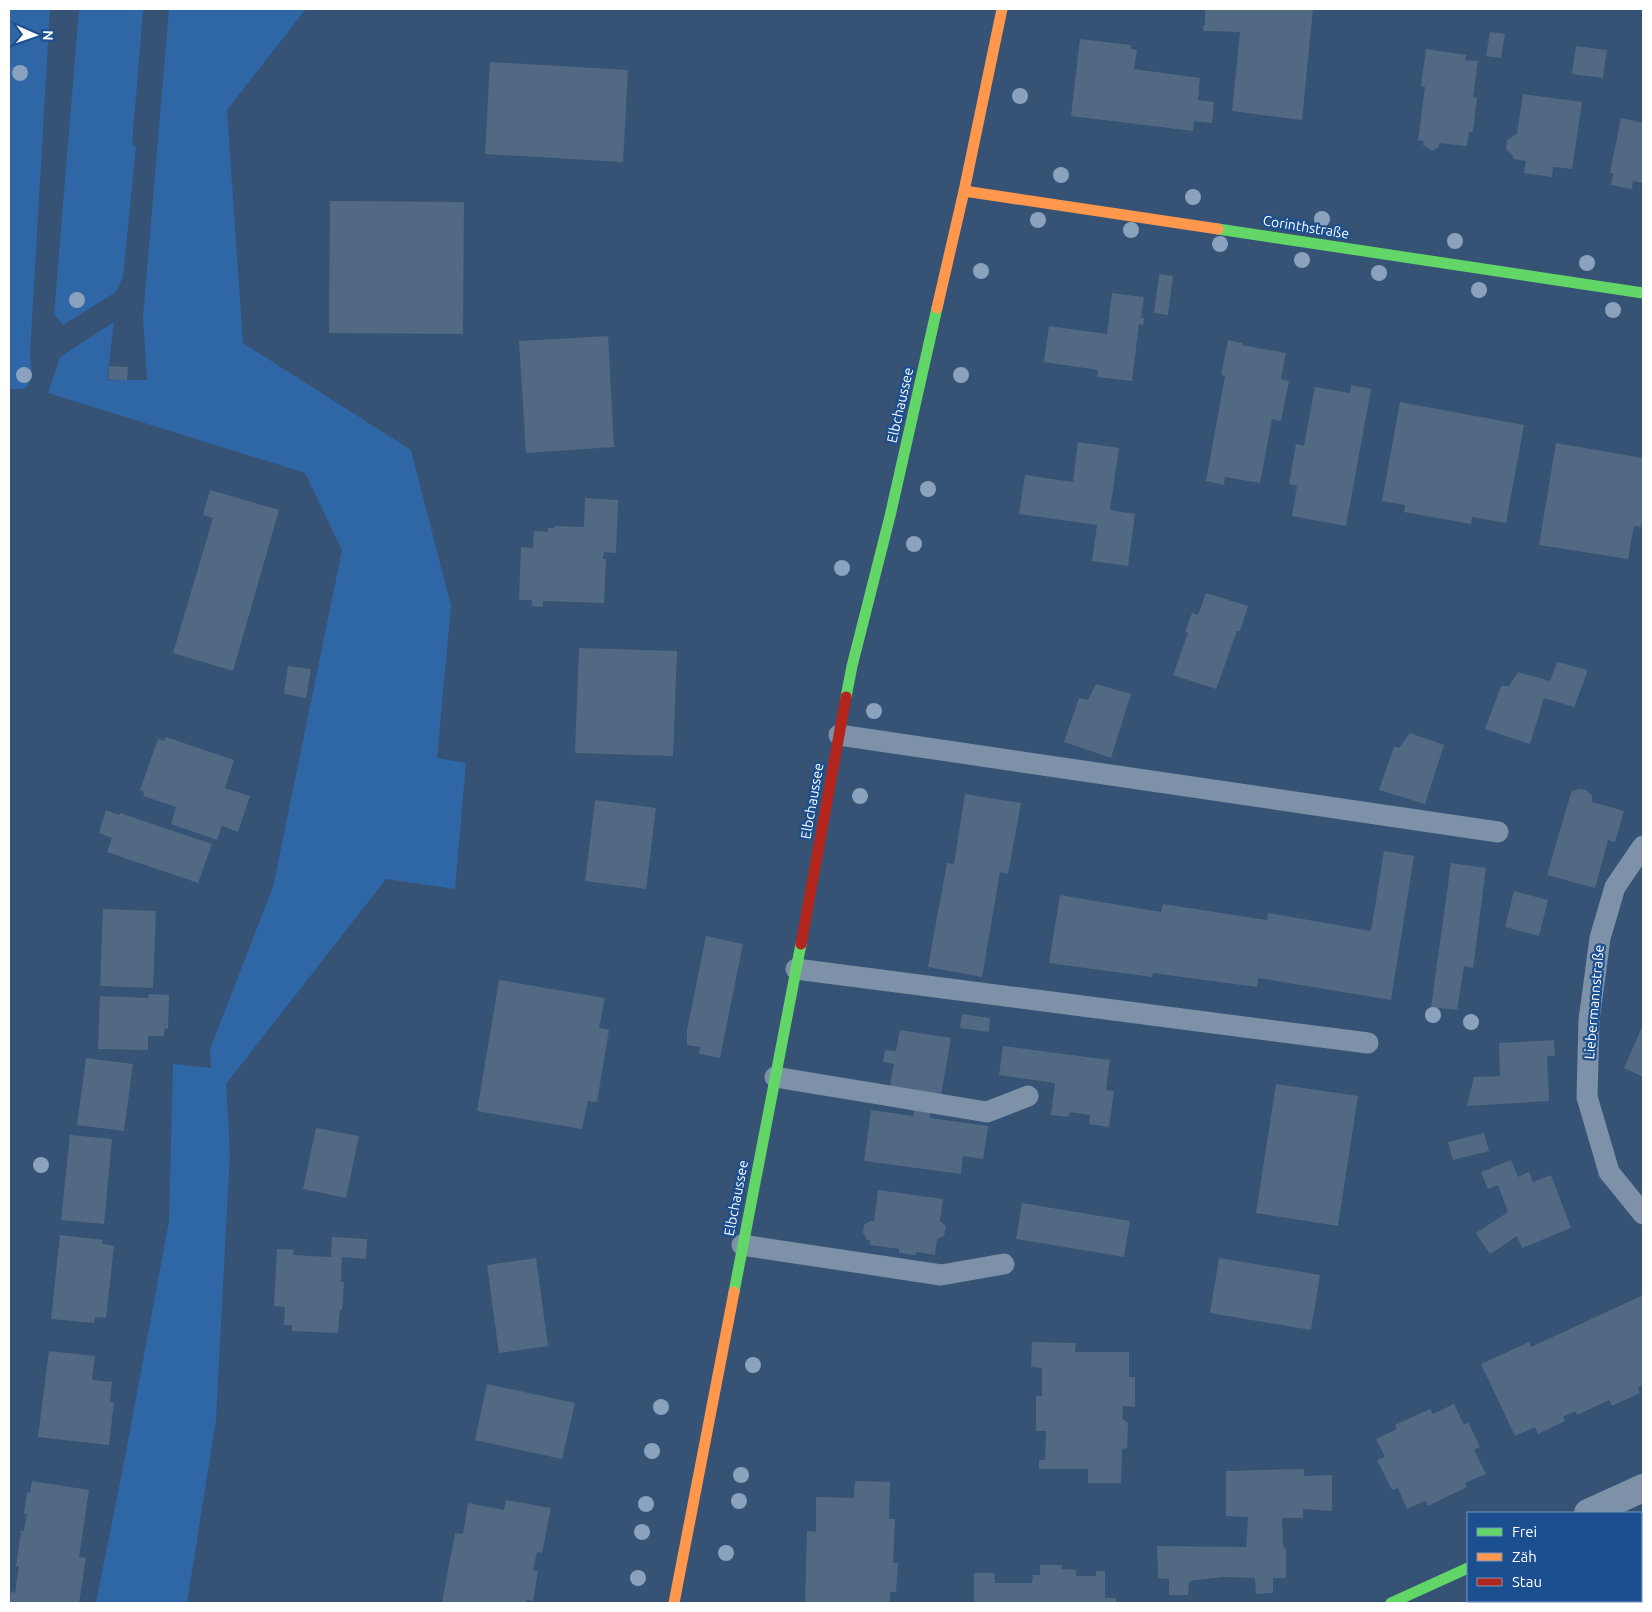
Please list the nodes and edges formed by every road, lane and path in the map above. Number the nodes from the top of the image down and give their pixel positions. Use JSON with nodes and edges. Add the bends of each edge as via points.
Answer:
{"nodes":[{"id":1,"x":1002,"y":9,"type":"edge"},
{"id":2,"x":964,"y":191,"type":"junction"},
{"id":3,"x":1643,"y":293,"type":"edge"},
{"id":4,"x":839,"y":735,"type":"junction"},
{"id":5,"x":1498,"y":832,"type":"dead end"},
{"id":6,"x":1643,"y":846,"type":"edge"},
{"id":7,"x":796,"y":969,"type":"junction"},
{"id":8,"x":1368,"y":1043,"type":"dead end"},
{"id":9,"x":775,"y":1077,"type":"junction"},
{"id":10,"x":1028,"y":1096,"type":"dead end"},
{"id":11,"x":1643,"y":1214,"type":"edge"},
{"id":12,"x":742,"y":1245,"type":"junction"},
{"id":13,"x":1004,"y":1264,"type":"dead end"},
{"id":14,"x":1643,"y":1488,"type":"edge"},
{"id":15,"x":1590,"y":1512,"type":"edge"},
{"id":16,"x":1467,"y":1568,"type":"edge"},
{"id":17,"x":674,"y":1603,"type":"edge"},
{"id":18,"x":1391,"y":1603,"type":"edge"}],
"edges":[{"from":1,"to":2,"type":"main road","name":"Elbchaussee"},
{"from":2,"to":3,"type":"main road","name":"Corinthstraße"},
{"from":2,"to":4,"type":"main road","name":"Elbchaussee","via":[[890,516],[852,666]]},
{"from":4,"to":5,"type":"lane"},
{"from":4,"to":7,"type":"main road","name":"Elbchaussee"},
{"from":6,"to":11,"type":"lane","name":"Liebermannstraße","via":[[1615,887],[1600,938],[1589,1020],[1587,1097],[1608,1172]]},
{"from":7,"to":8,"type":"lane"},
{"from":7,"to":9,"type":"main road","name":"Elbchaussee"},
{"from":9,"to":10,"type":"lane","via":[[987,1112]]},
{"from":9,"to":12,"type":"main road","name":"Elbchaussee"},
{"from":12,"to":13,"type":"lane","via":[[941,1275]]},
{"from":12,"to":17,"type":"main road","name":"Elbchaussee"},
{"from":14,"to":15,"type":"street"},
{"from":16,"to":18,"type":"main road"}]}
